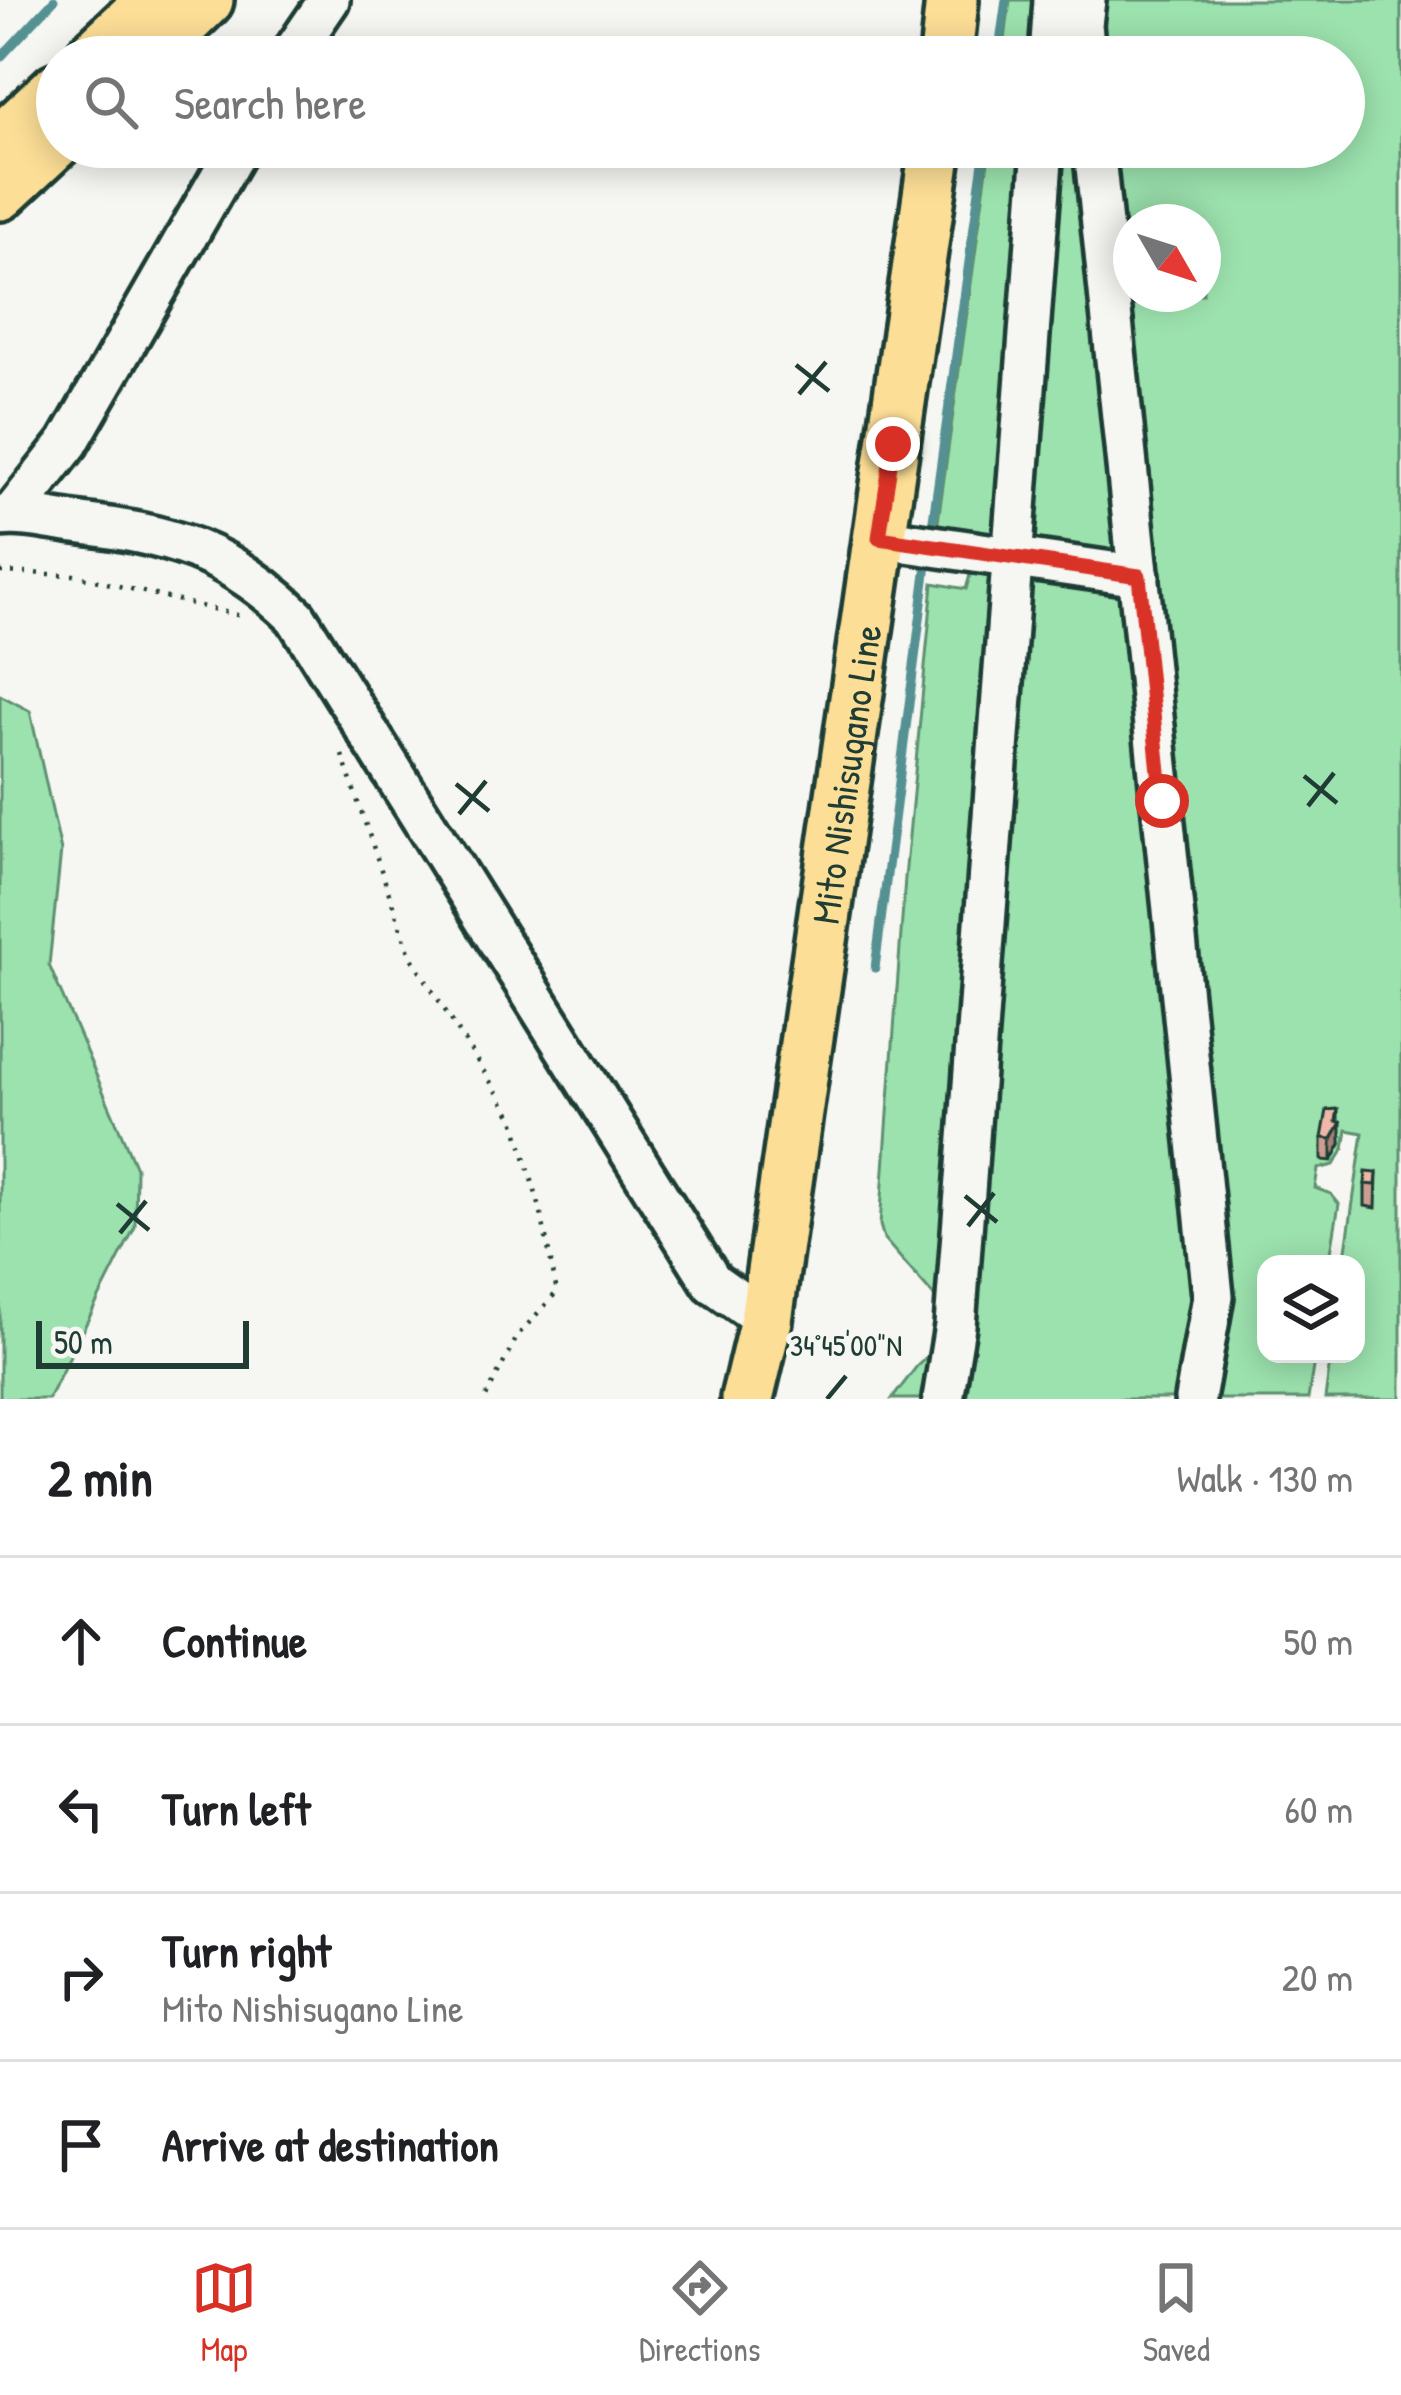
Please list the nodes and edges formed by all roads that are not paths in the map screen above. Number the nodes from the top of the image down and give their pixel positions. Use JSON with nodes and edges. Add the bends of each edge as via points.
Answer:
{"nodes":[{"id":1,"x":153,"y":0,"type":"edge"},
{"id":2,"x":207,"y":0,"type":"edge"},
{"id":3,"x":329,"y":0,"type":"edge"},
{"id":4,"x":952,"y":0,"type":"edge"},
{"id":5,"x":1054,"y":0,"type":"edge"},
{"id":6,"x":1085,"y":0,"type":"edge"},
{"id":7,"x":114,"y":36,"type":"edge"},
{"id":8,"x":170,"y":36,"type":"edge"},
{"id":9,"x":304,"y":36,"type":"edge"},
{"id":10,"x":948,"y":36,"type":"edge"},
{"id":11,"x":1051,"y":36,"type":"edge"},
{"id":12,"x":1083,"y":36,"type":"edge"},
{"id":13,"x":36,"y":109,"type":"edge"},
{"id":14,"x":0,"y":142,"type":"edge"},
{"id":15,"x":36,"y":161,"type":"edge"},
{"id":16,"x":226,"y":168,"type":"edge"},
{"id":17,"x":932,"y":168,"type":"edge"},
{"id":18,"x":1041,"y":168,"type":"edge"},
{"id":19,"x":1096,"y":168,"type":"edge"},
{"id":20,"x":0,"y":194,"type":"edge"},
{"id":21,"x":6,"y":515,"type":"edge"},
{"id":22,"x":879,"y":538,"type":"junction"},
{"id":23,"x":1012,"y":558,"type":"junction"},
{"id":24,"x":1139,"y":576,"type":"junction"},
{"id":25,"x":766,"y":1320,"type":"junction"},
{"id":26,"x":747,"y":1399,"type":"edge"},
{"id":27,"x":943,"y":1399,"type":"edge"},
{"id":28,"x":1195,"y":1399,"type":"edge"}],
"edges":[{"from":1,"to":7,"type":"main road"},
{"from":2,"to":8,"type":"main road"},
{"from":3,"to":9,"type":"street"},
{"from":4,"to":10,"type":"main road"},
{"from":5,"to":11,"type":"street"},
{"from":6,"to":12,"type":"street"},
{"from":13,"to":14,"type":"main road"},
{"from":15,"to":20,"type":"main road"},
{"from":16,"to":21,"type":"street","via":[[68,443]]},
{"from":17,"to":22,"type":"main road","name":"Mito Nishisugano Line"},
{"from":18,"to":23,"type":"street"},
{"from":19,"to":24,"type":"street"},
{"from":21,"to":25,"type":"street","via":[[158,535],[220,559],[296,617],[712,1282]]},
{"from":22,"to":23,"type":"street"},
{"from":22,"to":25,"type":"main road","name":"Mito Nishisugano Line"},
{"from":23,"to":24,"type":"street"},
{"from":23,"to":27,"type":"street"},
{"from":24,"to":28,"type":"street","via":[[1213,1296]]},
{"from":25,"to":26,"type":"main road","name":"Mito Nishisugano Line"}]}
